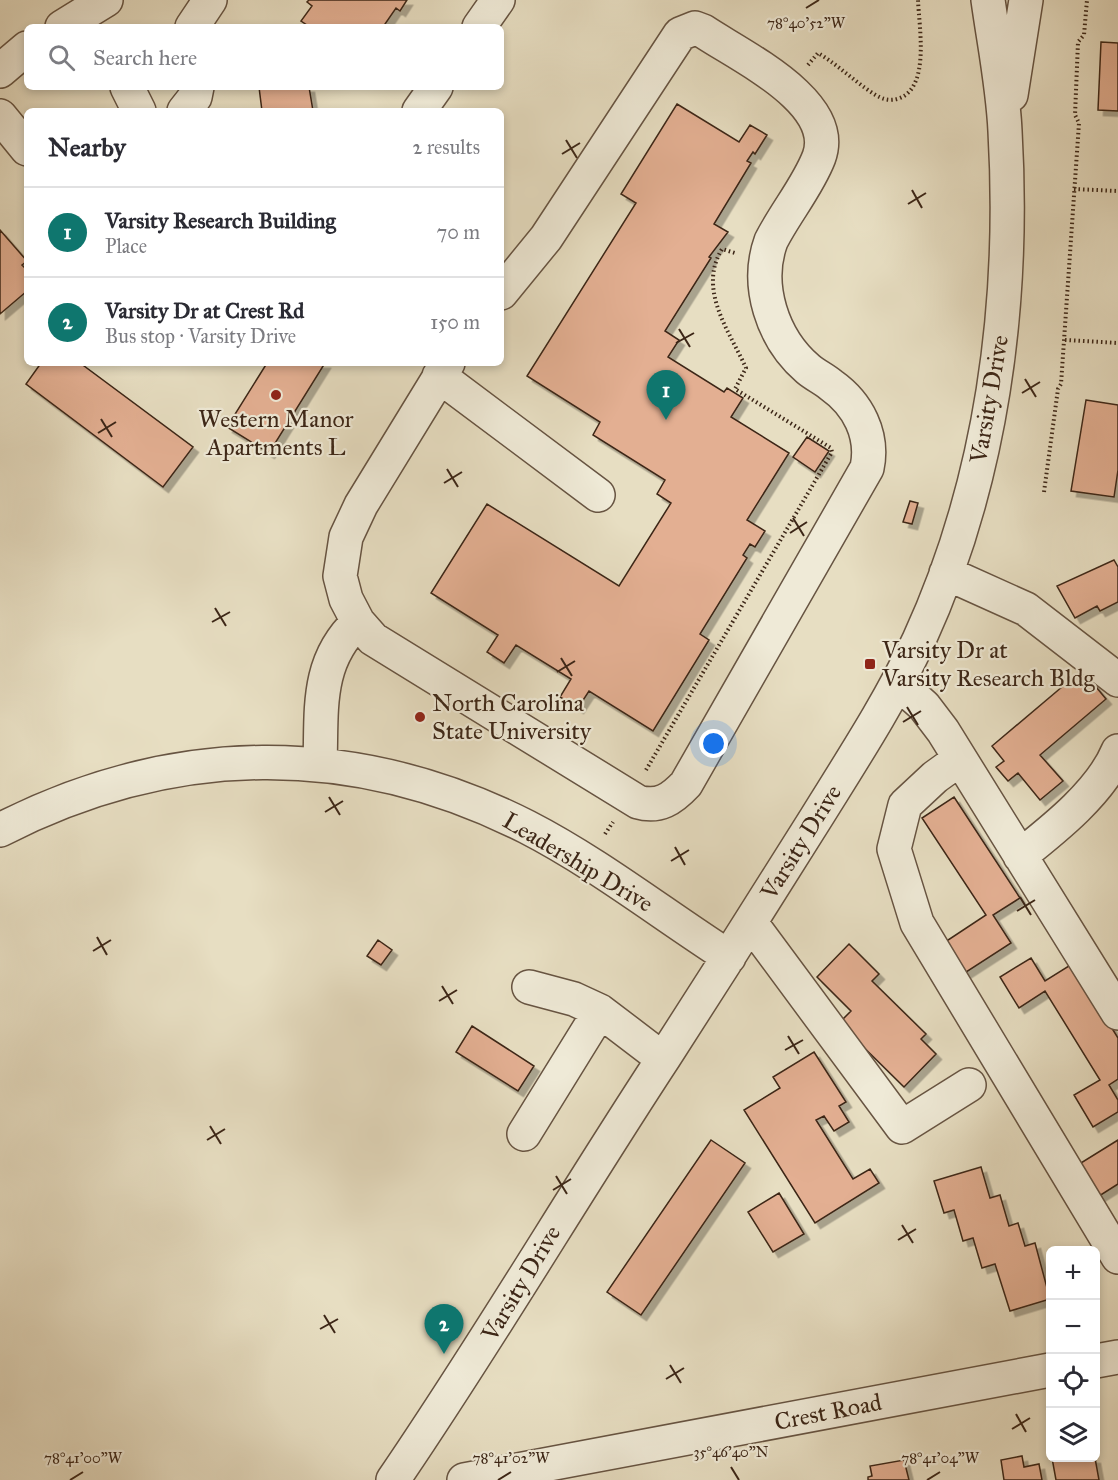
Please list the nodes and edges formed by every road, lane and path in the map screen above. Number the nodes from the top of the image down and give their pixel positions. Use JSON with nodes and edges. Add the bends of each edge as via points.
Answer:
{"nodes":[{"id":1,"x":105,"y":0,"type":"edge"},
{"id":2,"x":210,"y":0,"type":"edge"},
{"id":3,"x":498,"y":0,"type":"edge"},
{"id":4,"x":918,"y":0,"type":"edge"},
{"id":5,"x":988,"y":0,"type":"edge"},
{"id":6,"x":1026,"y":0,"type":"edge"},
{"id":7,"x":1087,"y":0,"type":"edge"},
{"id":8,"x":67,"y":24,"type":"edge"},
{"id":9,"x":194,"y":24,"type":"edge"},
{"id":10,"x":481,"y":24,"type":"edge"},
{"id":11,"x":24,"y":51,"type":"edge"},
{"id":12,"x":0,"y":71,"type":"edge"},
{"id":13,"x":790,"y":89,"type":"junction"},
{"id":14,"x":196,"y":90,"type":"edge"},
{"id":15,"x":434,"y":90,"type":"edge"},
{"id":16,"x":186,"y":108,"type":"edge"},
{"id":17,"x":421,"y":108,"type":"edge"},
{"id":18,"x":0,"y":116,"type":"edge"},
{"id":19,"x":1005,"y":129,"type":"junction"},
{"id":20,"x":24,"y":145,"type":"edge"},
{"id":21,"x":1074,"y":189,"type":"junction"},
{"id":22,"x":1118,"y":191,"type":"edge"},
{"id":23,"x":764,"y":269,"type":"junction"},
{"id":24,"x":504,"y":289,"type":"edge"},
{"id":25,"x":1065,"y":340,"type":"junction"},
{"id":26,"x":1118,"y":343,"type":"edge"},
{"id":27,"x":443,"y":370,"type":"edge"},
{"id":28,"x":1044,"y":492,"type":"dead end"},
{"id":29,"x":597,"y":495,"type":"dead end"},
{"id":30,"x":946,"y":573,"type":"junction"},
{"id":31,"x":358,"y":622,"type":"junction"},
{"id":32,"x":1118,"y":680,"type":"edge"},
{"id":33,"x":898,"y":683,"type":"junction"},
{"id":34,"x":1118,"y":751,"type":"edge"},
{"id":35,"x":960,"y":759,"type":"junction"},
{"id":36,"x":320,"y":765,"type":"junction"},
{"id":37,"x":629,"y":797,"type":"junction"},
{"id":38,"x":0,"y":830,"type":"edge"},
{"id":39,"x":605,"y":834,"type":"dead end"},
{"id":40,"x":1020,"y":856,"type":"junction"},
{"id":41,"x":751,"y":923,"type":"junction"},
{"id":42,"x":729,"y":957,"type":"junction"},
{"id":43,"x":529,"y":987,"type":"dead end"},
{"id":44,"x":600,"y":1011,"type":"junction"},
{"id":45,"x":1118,"y":1014,"type":"edge"},
{"id":46,"x":663,"y":1059,"type":"junction"},
{"id":47,"x":969,"y":1085,"type":"dead end"},
{"id":48,"x":524,"y":1134,"type":"dead end"},
{"id":49,"x":1118,"y":1257,"type":"edge"},
{"id":50,"x":1118,"y":1357,"type":"edge"},
{"id":51,"x":1100,"y":1360,"type":"edge"},
{"id":52,"x":1046,"y":1371,"type":"edge"},
{"id":53,"x":393,"y":1480,"type":"edge"},
{"id":54,"x":464,"y":1480,"type":"edge"}],
"edges":[{"from":1,"to":8,"type":"street"},
{"from":2,"to":9,"type":"street"},
{"from":3,"to":10,"type":"street"},
{"from":4,"to":13,"type":"path","via":[[917,82],[901,98],[891,100],[874,94],[818,53]]},
{"from":5,"to":19,"type":"street","name":"Varsity Drive"},
{"from":6,"to":19,"type":"street","name":"Varsity Drive"},
{"from":7,"to":21,"type":"path","via":[[1084,35],[1078,42],[1075,115],[1079,123]]},
{"from":11,"to":12,"type":"street"},
{"from":13,"to":23,"type":"street","via":[[814,114],[821,144],[814,167],[771,241]]},
{"from":13,"to":24,"type":"street","via":[[703,31],[695,28],[680,34],[546,238]]},
{"from":14,"to":16,"type":"street"},
{"from":15,"to":17,"type":"street"},
{"from":18,"to":20,"type":"street"},
{"from":19,"to":30,"type":"street","name":"Varsity Drive","via":[[1001,338],[980,460]]},
{"from":21,"to":22,"type":"path"},
{"from":21,"to":25,"type":"path"},
{"from":23,"to":37,"type":"street","via":[[771,312],[785,343],[808,369],[844,396],[867,431],[867,468],[686,784],[660,804],[650,806]]},
{"from":23,"to":37,"type":"path","via":[[726,248],[719,252],[714,270],[718,314],[746,368],[735,389],[832,452]]},
{"from":25,"to":26,"type":"path"},
{"from":25,"to":28,"type":"path"},
{"from":27,"to":29,"type":"street"},
{"from":27,"to":31,"type":"street","via":[[345,537],[340,576]]},
{"from":30,"to":32,"type":"street","via":[[1026,609]]},
{"from":30,"to":33,"type":"street","name":"Varsity Drive"},
{"from":31,"to":36,"type":"street","via":[[328,663]]},
{"from":31,"to":37,"type":"street","via":[[374,639]]},
{"from":33,"to":35,"type":"street","via":[[924,706]]},
{"from":33,"to":41,"type":"street","name":"Varsity Drive"},
{"from":34,"to":40,"type":"street","via":[[1111,767],[1060,824]]},
{"from":35,"to":40,"type":"street"},
{"from":35,"to":49,"type":"street","via":[[905,805],[894,849],[917,923]]},
{"from":36,"to":38,"type":"street","name":"Leadership Drive","via":[[215,764],[155,773],[72,797]]},
{"from":36,"to":42,"type":"street","name":"Leadership Drive","via":[[390,777],[494,811],[557,843]]},
{"from":37,"to":39,"type":"path"},
{"from":40,"to":45,"type":"street"},
{"from":41,"to":42,"type":"street","name":"Varsity Drive"},
{"from":41,"to":47,"type":"street","via":[[902,1127]]},
{"from":42,"to":46,"type":"street","name":"Varsity Drive"},
{"from":43,"to":44,"type":"street","via":[[574,999]]},
{"from":44,"to":46,"type":"street"},
{"from":44,"to":48,"type":"street"},
{"from":46,"to":53,"type":"street","name":"Varsity Drive","via":[[465,1375]]},
{"from":50,"to":51,"type":"street"},
{"from":52,"to":54,"type":"street","name":"Crest Road"}]}
